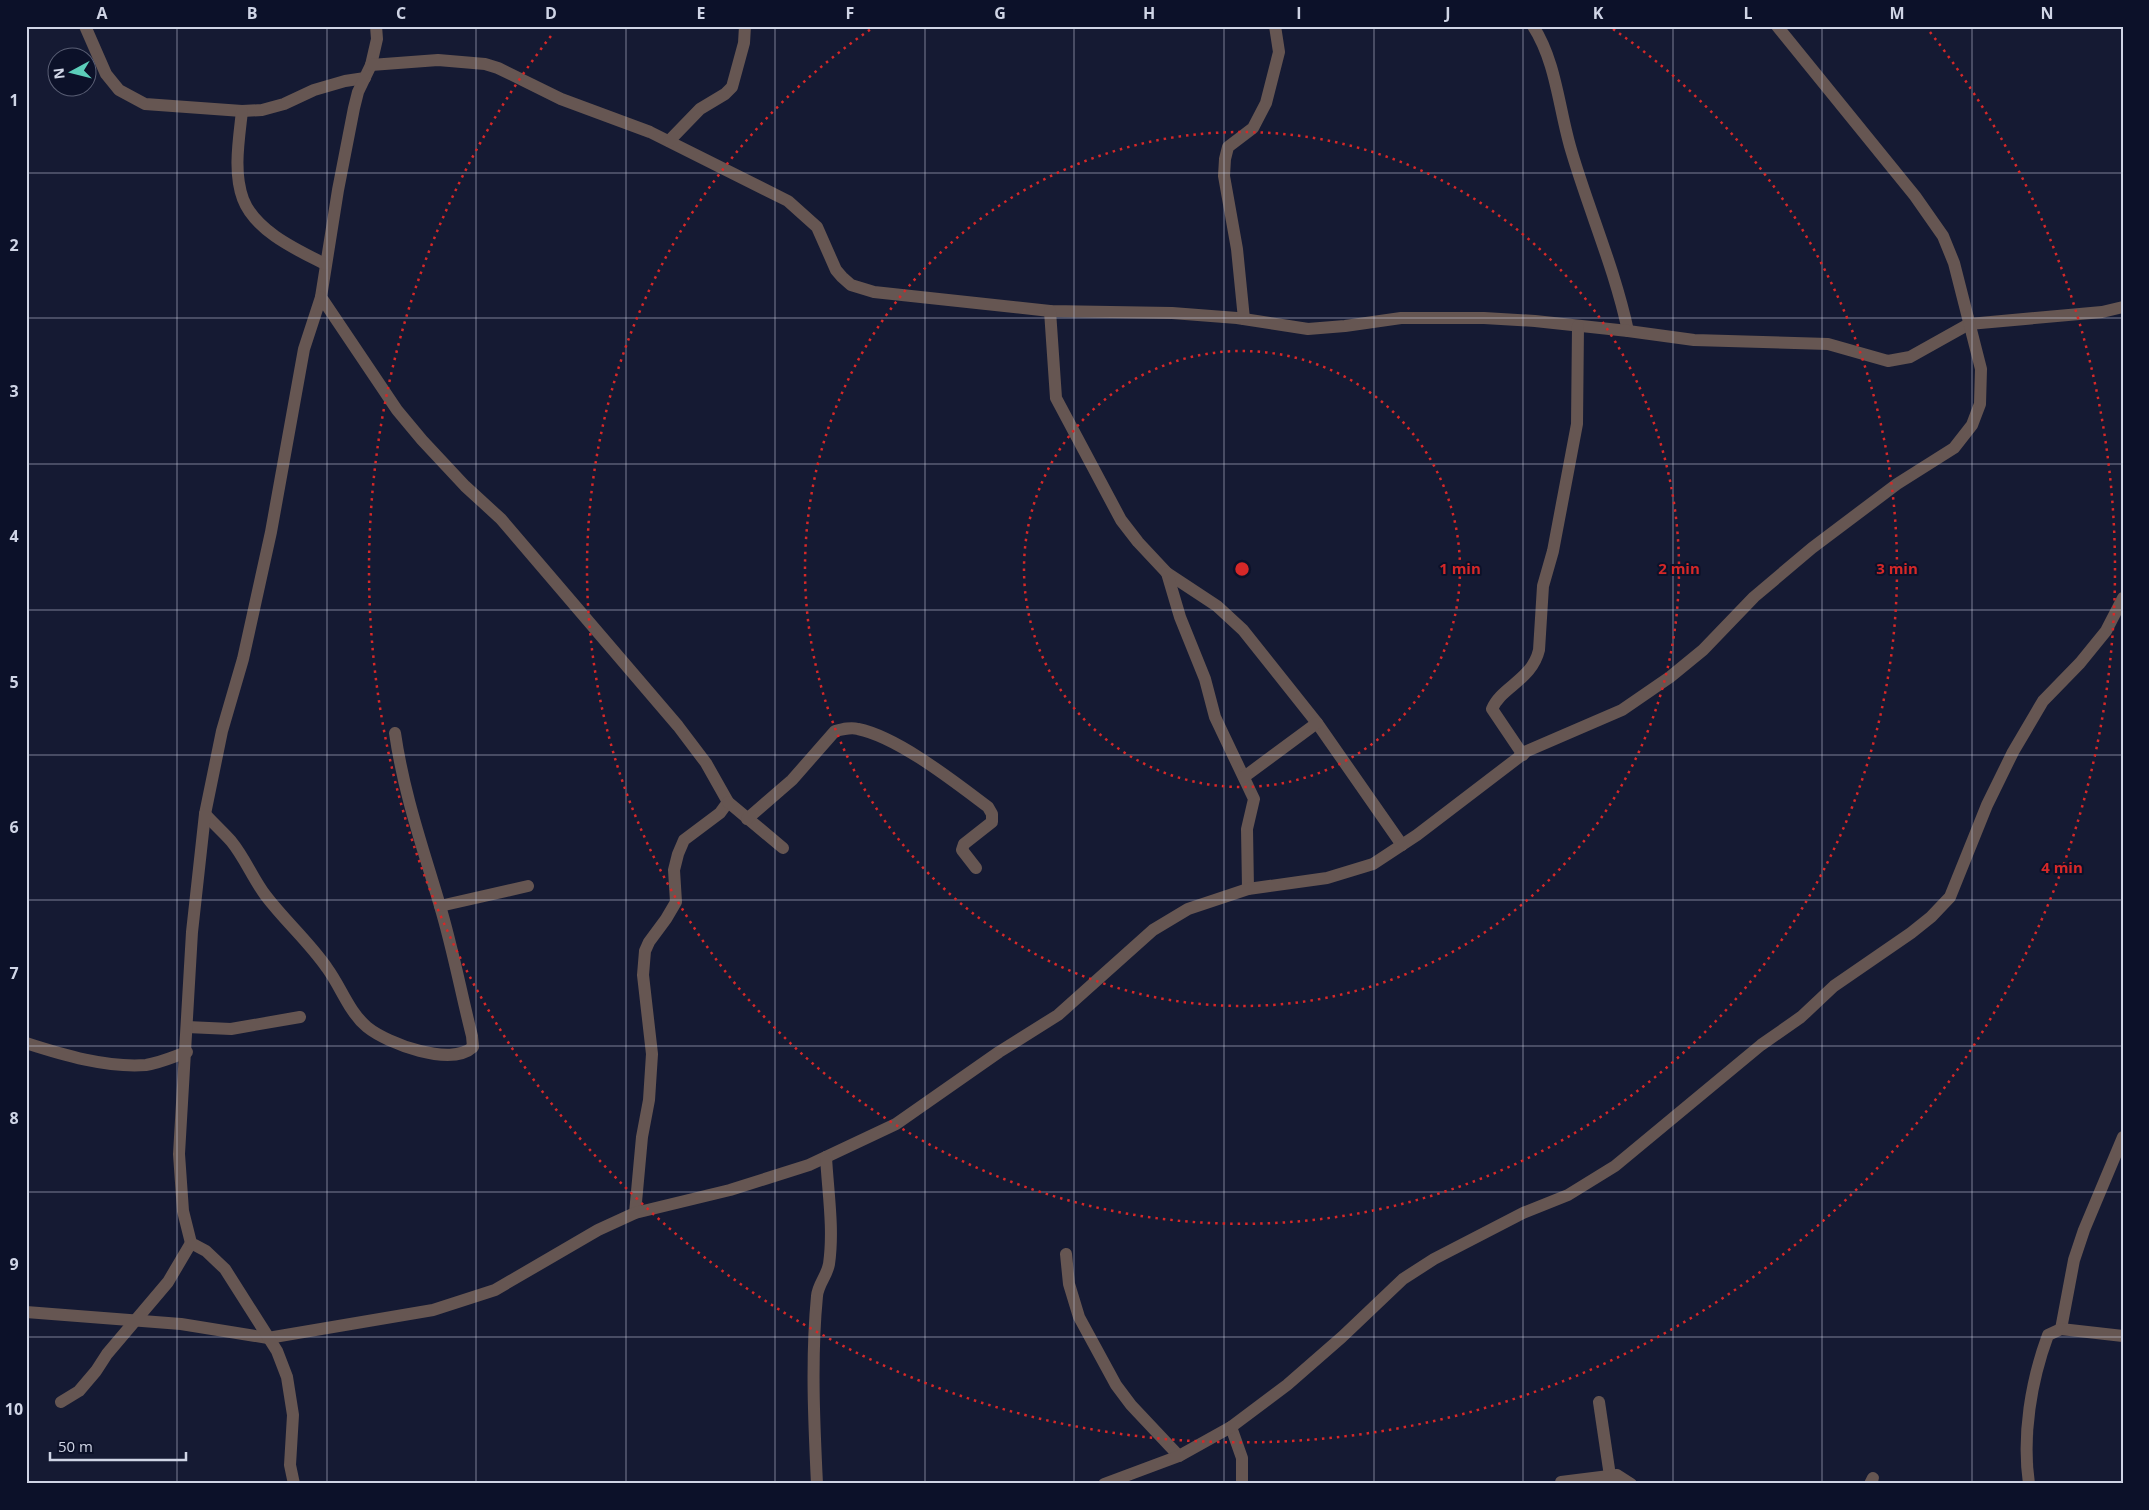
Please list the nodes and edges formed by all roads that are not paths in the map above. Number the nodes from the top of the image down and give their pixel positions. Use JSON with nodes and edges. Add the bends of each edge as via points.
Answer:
{"nodes":[{"id":1,"x":85,"y":26,"type":"edge"},
{"id":2,"x":376,"y":26,"type":"edge"},
{"id":3,"x":745,"y":26,"type":"edge"},
{"id":4,"x":1274,"y":26,"type":"edge"},
{"id":5,"x":1533,"y":26,"type":"edge"},
{"id":6,"x":1777,"y":26,"type":"edge"},
{"id":7,"x":372,"y":65,"type":"junction"},
{"id":8,"x":365,"y":78,"type":"junction"},
{"id":9,"x":242,"y":111,"type":"junction"},
{"id":10,"x":668,"y":141,"type":"junction"},
{"id":11,"x":325,"y":264,"type":"junction"},
{"id":12,"x":322,"y":297,"type":"junction"},
{"id":13,"x":2123,"y":307,"type":"edge"},
{"id":14,"x":1050,"y":311,"type":"junction"},
{"id":15,"x":1244,"y":319,"type":"junction"},
{"id":16,"x":1969,"y":324,"type":"junction"},
{"id":17,"x":1578,"y":326,"type":"junction"},
{"id":18,"x":1628,"y":331,"type":"junction"},
{"id":19,"x":1167,"y":573,"type":"junction"},
{"id":20,"x":2123,"y":598,"type":"edge"},
{"id":21,"x":1317,"y":723,"type":"junction"},
{"id":22,"x":396,"y":734,"type":"dead end"},
{"id":23,"x":1523,"y":754,"type":"junction"},
{"id":24,"x":1244,"y":777,"type":"junction"},
{"id":25,"x":728,"y":802,"type":"junction"},
{"id":26,"x":205,"y":814,"type":"junction"},
{"id":27,"x":746,"y":819,"type":"junction"},
{"id":28,"x":1402,"y":845,"type":"junction"},
{"id":29,"x":783,"y":848,"type":"dead end"},
{"id":30,"x":976,"y":868,"type":"dead end"},
{"id":31,"x":528,"y":886,"type":"dead end"},
{"id":32,"x":1248,"y":889,"type":"junction"},
{"id":33,"x":440,"y":906,"type":"junction"},
{"id":34,"x":300,"y":1017,"type":"dead end"},
{"id":35,"x":187,"y":1027,"type":"junction"},
{"id":36,"x":26,"y":1043,"type":"edge"},
{"id":37,"x":187,"y":1052,"type":"junction"},
{"id":38,"x":2123,"y":1138,"type":"edge"},
{"id":39,"x":826,"y":1157,"type":"junction"},
{"id":40,"x":635,"y":1213,"type":"junction"},
{"id":41,"x":191,"y":1243,"type":"junction"},
{"id":42,"x":1066,"y":1254,"type":"dead end"},
{"id":43,"x":26,"y":1312,"type":"edge"},
{"id":44,"x":136,"y":1319,"type":"junction"},
{"id":45,"x":2061,"y":1329,"type":"junction"},
{"id":46,"x":2123,"y":1336,"type":"edge"},
{"id":47,"x":268,"y":1338,"type":"junction"},
{"id":48,"x":61,"y":1402,"type":"dead end"},
{"id":49,"x":1599,"y":1402,"type":"dead end"},
{"id":50,"x":1231,"y":1427,"type":"junction"},
{"id":51,"x":1179,"y":1456,"type":"junction"},
{"id":52,"x":1610,"y":1476,"type":"junction"},
{"id":53,"x":1560,"y":1482,"type":"dead end"},
{"id":54,"x":294,"y":1484,"type":"edge"},
{"id":55,"x":817,"y":1484,"type":"edge"},
{"id":56,"x":1104,"y":1484,"type":"edge"},
{"id":57,"x":1242,"y":1484,"type":"edge"},
{"id":58,"x":1631,"y":1484,"type":"edge"},
{"id":59,"x":2029,"y":1484,"type":"edge"}],
"edges":[{"from":1,"to":9,"type":"street","via":[[106,74],[128,96],[145,104]]},
{"from":2,"to":7,"type":"street"},
{"from":3,"to":10,"type":"street","via":[[744,43],[732,87],[700,109]]},
{"from":4,"to":15,"type":"street","via":[[1279,52],[1266,103],[1253,128],[1228,147],[1225,159],[1224,176],[1237,249]]},
{"from":5,"to":18,"type":"street","via":[[1548,61],[1572,153],[1617,284]]},
{"from":6,"to":16,"type":"street","via":[[1933,219],[1954,263]]},
{"from":7,"to":8,"type":"street"},
{"from":7,"to":10,"type":"street","via":[[438,60],[485,64],[561,99]]},
{"from":8,"to":9,"type":"street","via":[[314,90],[262,110]]},
{"from":8,"to":11,"type":"street","via":[[354,108]]},
{"from":9,"to":11,"type":"street","via":[[238,180],[243,200],[269,232],[288,246]]},
{"from":10,"to":14,"type":"street","via":[[799,209],[817,227],[836,270],[851,285],[874,292]]},
{"from":11,"to":12,"type":"street"},
{"from":12,"to":25,"type":"street","via":[[397,410],[442,463],[501,519],[678,726],[706,763]]},
{"from":12,"to":26,"type":"street","via":[[304,349],[269,541]]},
{"from":13,"to":16,"type":"street","via":[[2102,312]]},
{"from":14,"to":15,"type":"street","via":[[1172,313]]},
{"from":14,"to":19,"type":"street","via":[[1056,398],[1121,520]]},
{"from":15,"to":17,"type":"street","via":[[1308,329],[1401,318],[1527,321]]},
{"from":16,"to":18,"type":"street","via":[[1910,357],[1893,361],[1828,344],[1694,340]]},
{"from":16,"to":23,"type":"street","via":[[1981,369],[1980,404],[1972,425],[1954,448],[1897,484],[1812,548],[1754,597],[1703,650],[1637,701]]},
{"from":17,"to":18,"type":"street"},
{"from":17,"to":23,"type":"street","via":[[1577,424],[1553,551],[1543,586],[1537,658],[1492,709]]},
{"from":19,"to":21,"type":"street","via":[[1217,606],[1243,630]]},
{"from":19,"to":24,"type":"street","via":[[1215,716]]},
{"from":20,"to":50,"type":"street","via":[[2106,631],[2043,701],[1987,805],[1950,897],[1931,917],[1834,986],[1801,1017],[1761,1045],[1615,1166],[1568,1195],[1523,1213],[1434,1259],[1403,1279],[1342,1337]]},
{"from":21,"to":24,"type":"street"},
{"from":21,"to":28,"type":"street"},
{"from":22,"to":33,"type":"street","via":[[413,820]]},
{"from":23,"to":28,"type":"street"},
{"from":24,"to":32,"type":"street","via":[[1254,799],[1247,829]]},
{"from":25,"to":27,"type":"street"},
{"from":25,"to":40,"type":"street","via":[[720,813],[684,840],[674,870],[676,902],[645,952],[644,975],[652,1054]]},
{"from":26,"to":33,"type":"street","via":[[232,842],[264,894],[327,967],[355,1014],[368,1028],[388,1040],[440,1056],[462,1054],[473,1047]]},
{"from":26,"to":35,"type":"street","via":[[192,932]]},
{"from":27,"to":29,"type":"street"},
{"from":27,"to":30,"type":"street","via":[[792,780],[835,731],[856,728],[896,745],[946,775],[988,807],[992,822],[964,844],[962,850]]},
{"from":28,"to":32,"type":"street","via":[[1373,864],[1327,878]]},
{"from":31,"to":33,"type":"street"},
{"from":32,"to":39,"type":"street","via":[[1188,909],[1153,930],[1058,1015],[896,1124]]},
{"from":34,"to":35,"type":"street","via":[[231,1029]]},
{"from":35,"to":37,"type":"street"},
{"from":36,"to":37,"type":"street","via":[[122,1064],[144,1065]]},
{"from":37,"to":41,"type":"street","via":[[179,1154],[183,1211]]},
{"from":38,"to":45,"type":"street","via":[[2074,1260]]},
{"from":39,"to":40,"type":"street","via":[[730,1190]]},
{"from":39,"to":55,"type":"street","via":[[831,1237],[827,1273],[819,1286],[816,1321]]},
{"from":40,"to":47,"type":"street","via":[[598,1230],[495,1290],[432,1310]]},
{"from":41,"to":44,"type":"street","via":[[168,1282]]},
{"from":41,"to":47,"type":"street","via":[[206,1251],[225,1269]]},
{"from":42,"to":51,"type":"street","via":[[1069,1284],[1079,1318],[1116,1385],[1130,1405]]},
{"from":43,"to":44,"type":"street"},
{"from":44,"to":47,"type":"street"},
{"from":44,"to":48,"type":"street","via":[[79,1390]]},
{"from":45,"to":46,"type":"street"},
{"from":45,"to":59,"type":"street","via":[[2048,1335],[2030,1405],[2026,1460]]},
{"from":47,"to":54,"type":"street","via":[[287,1377],[293,1415],[290,1465]]},
{"from":49,"to":52,"type":"street"},
{"from":50,"to":51,"type":"street"},
{"from":50,"to":57,"type":"street","via":[[1242,1458]]},
{"from":51,"to":56,"type":"street"},
{"from":52,"to":53,"type":"street"},
{"from":52,"to":58,"type":"street","via":[[1623,1477]]}]}
